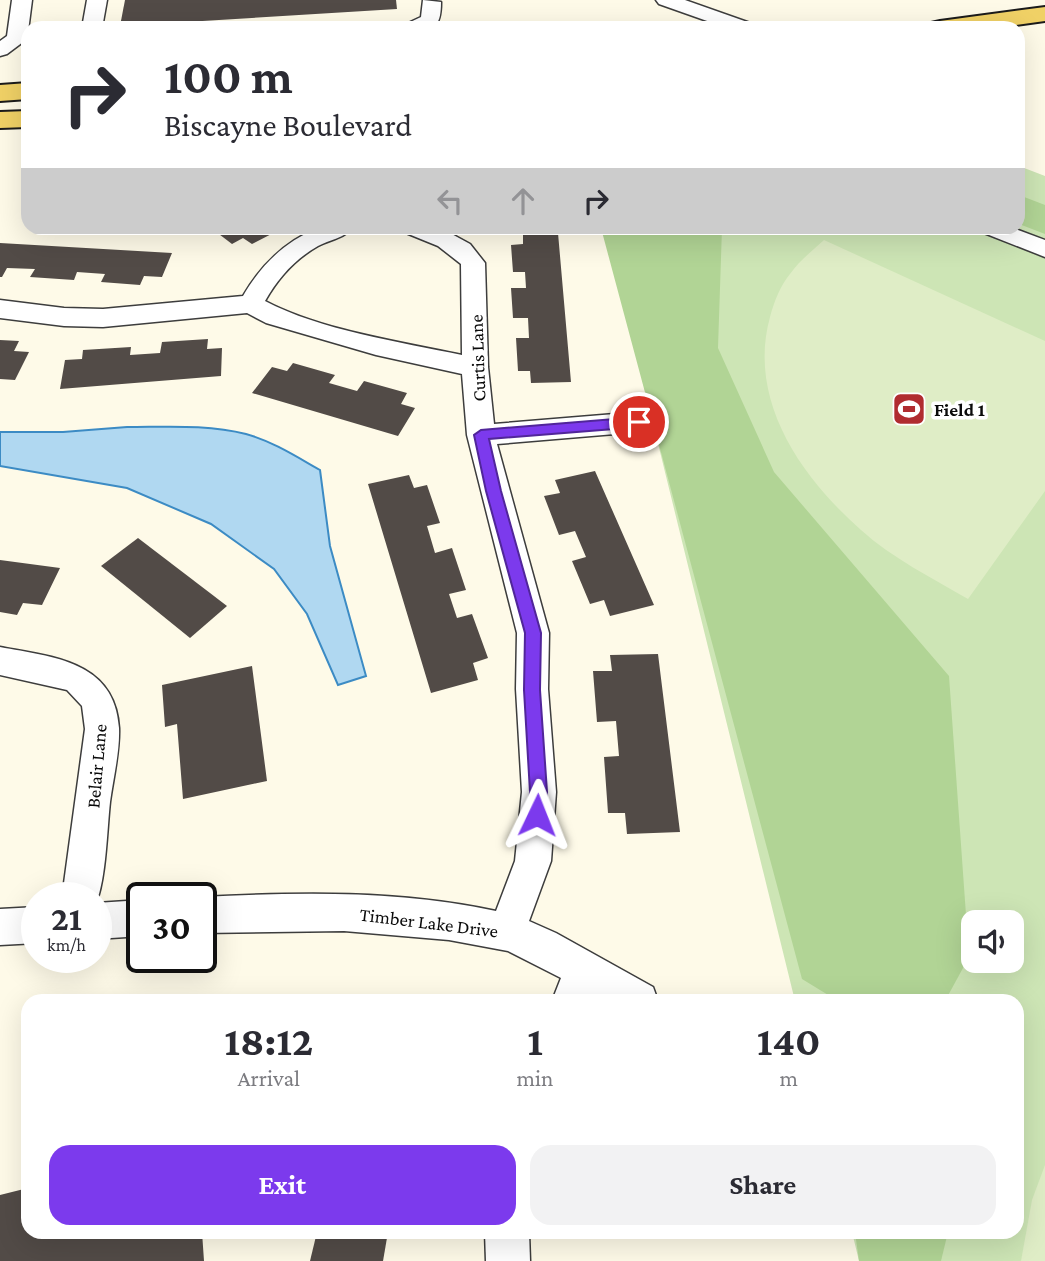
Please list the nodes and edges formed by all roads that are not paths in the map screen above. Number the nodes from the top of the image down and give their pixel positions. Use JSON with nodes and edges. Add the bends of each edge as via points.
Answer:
{"nodes":[{"id":1,"x":22,"y":0,"type":"edge"},
{"id":2,"x":97,"y":0,"type":"edge"},
{"id":3,"x":666,"y":0,"type":"edge"},
{"id":4,"x":431,"y":2,"type":"dead end"},
{"id":5,"x":1045,"y":14,"type":"edge"},
{"id":6,"x":93,"y":21,"type":"edge"},
{"id":7,"x":429,"y":21,"type":"edge"},
{"id":8,"x":726,"y":21,"type":"edge"},
{"id":9,"x":992,"y":21,"type":"edge"},
{"id":10,"x":0,"y":50,"type":"edge"},
{"id":11,"x":21,"y":92,"type":"edge"},
{"id":12,"x":0,"y":93,"type":"edge"},
{"id":13,"x":21,"y":119,"type":"edge"},
{"id":14,"x":0,"y":120,"type":"edge"},
{"id":15,"x":322,"y":235,"type":"edge"},
{"id":16,"x":434,"y":235,"type":"edge"},
{"id":17,"x":1010,"y":235,"type":"edge"},
{"id":18,"x":1045,"y":249,"type":"edge"},
{"id":19,"x":251,"y":304,"type":"junction"},
{"id":20,"x":0,"y":309,"type":"edge"},
{"id":21,"x":475,"y":367,"type":"junction"},
{"id":22,"x":639,"y":422,"type":"dead end"},
{"id":23,"x":481,"y":435,"type":"junction"},
{"id":24,"x":0,"y":661,"type":"edge"},
{"id":25,"x":82,"y":882,"type":"edge"},
{"id":26,"x":217,"y":914,"type":"edge"},
{"id":27,"x":21,"y":926,"type":"edge"},
{"id":28,"x":0,"y":928,"type":"edge"},
{"id":29,"x":507,"y":932,"type":"junction"},
{"id":30,"x":577,"y":986,"type":"edge"},
{"id":31,"x":610,"y":994,"type":"edge"},
{"id":32,"x":507,"y":1239,"type":"edge"},
{"id":33,"x":508,"y":1261,"type":"edge"}],
"edges":[{"from":1,"to":10,"type":"street","via":[[17,39]]},
{"from":2,"to":6,"type":"street"},
{"from":3,"to":8,"type":"street"},
{"from":4,"to":7,"type":"street"},
{"from":5,"to":9,"type":"main road"},
{"from":11,"to":12,"type":"main road"},
{"from":13,"to":14,"type":"main road"},
{"from":15,"to":19,"type":"street","via":[[287,254]]},
{"from":16,"to":21,"type":"street","name":"Curtis Lane","via":[[467,254],[473,263]]},
{"from":17,"to":18,"type":"street"},
{"from":19,"to":20,"type":"street","via":[[103,318]]},
{"from":19,"to":21,"type":"street","via":[[275,317],[376,346]]},
{"from":21,"to":23,"type":"street","name":"Curtis Lane"},
{"from":22,"to":23,"type":"street"},
{"from":23,"to":29,"type":"street","name":"Curtis Lane","via":[[533,633],[539,792],[534,861]]},
{"from":24,"to":25,"type":"street","name":"Belair Lane","via":[[78,680],[97,700],[102,729]]},
{"from":26,"to":29,"type":"street","name":"Timber Lake Drive","via":[[373,912]]},
{"from":27,"to":28,"type":"street"},
{"from":29,"to":30,"type":"street","name":"Timber Lake Drive","via":[[543,946]]},
{"from":30,"to":31,"type":"street","name":"Timber Lake Drive"},
{"from":32,"to":33,"type":"street"}]}
